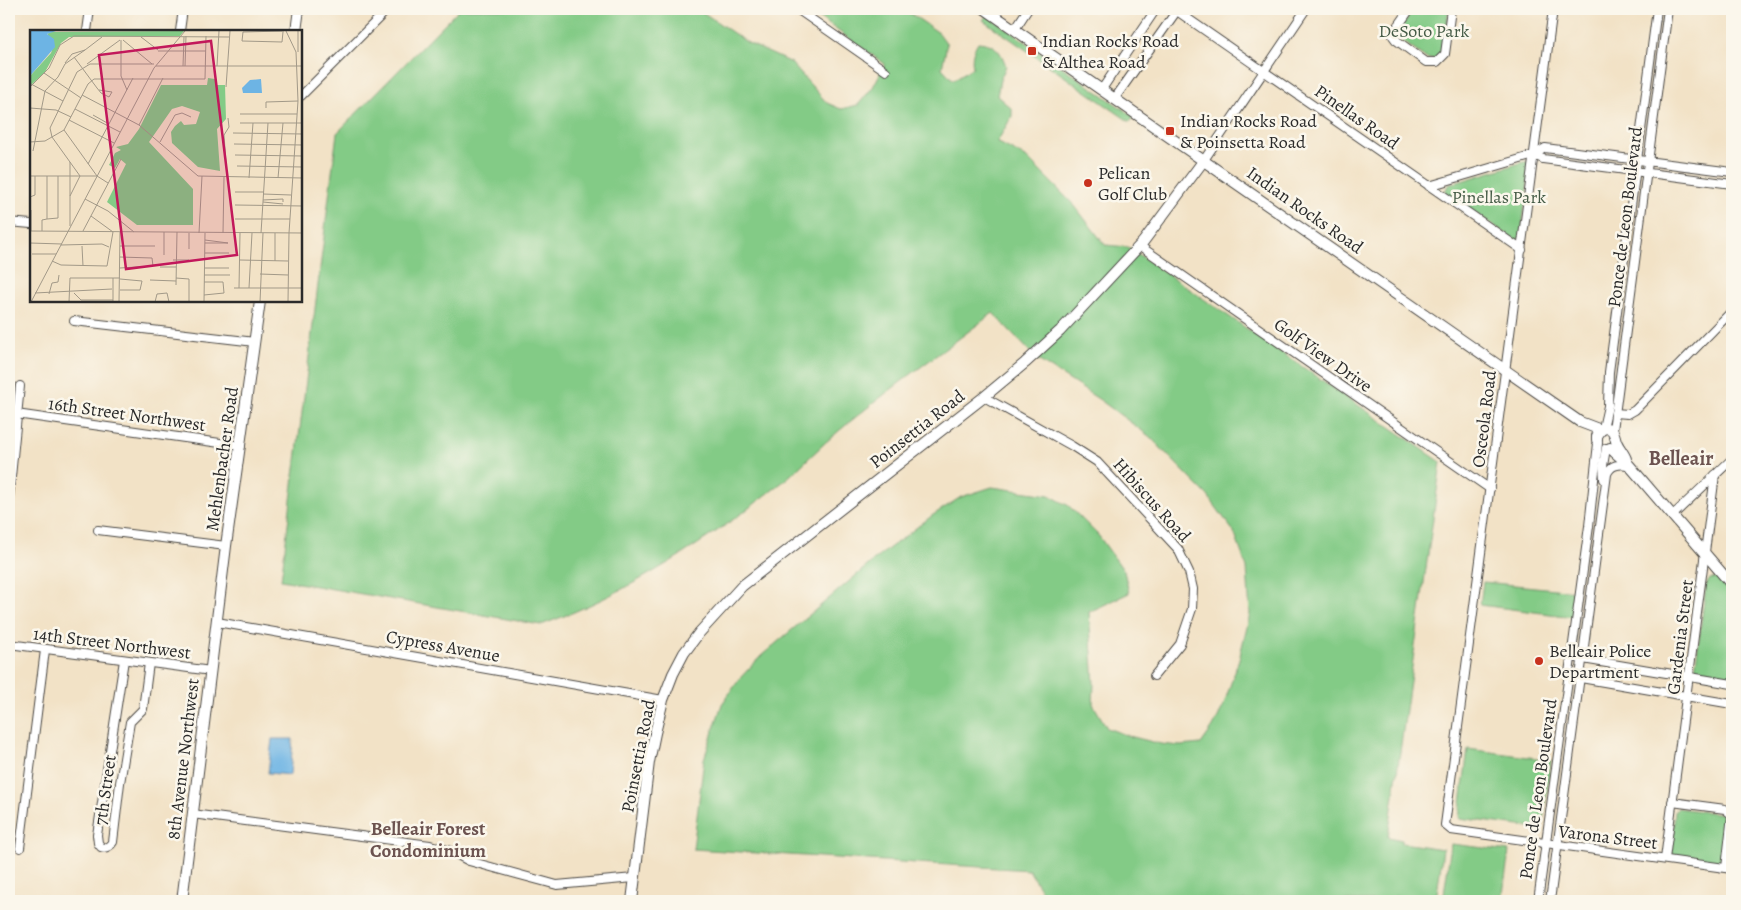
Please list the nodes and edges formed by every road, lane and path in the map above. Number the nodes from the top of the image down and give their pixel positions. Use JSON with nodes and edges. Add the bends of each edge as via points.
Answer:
{"nodes":[{"id":1,"x":90,"y":9,"type":"edge"},
{"id":2,"x":183,"y":9,"type":"edge"},
{"id":3,"x":299,"y":9,"type":"edge"},
{"id":4,"x":388,"y":9,"type":"edge"},
{"id":5,"x":797,"y":9,"type":"edge"},
{"id":6,"x":985,"y":9,"type":"edge"},
{"id":7,"x":1028,"y":9,"type":"edge"},
{"id":8,"x":1156,"y":9,"type":"edge"},
{"id":9,"x":1176,"y":9,"type":"edge"},
{"id":10,"x":1306,"y":9,"type":"edge"},
{"id":11,"x":1410,"y":9,"type":"edge"},
{"id":12,"x":1451,"y":9,"type":"edge"},
{"id":13,"x":1554,"y":9,"type":"edge"},
{"id":14,"x":1657,"y":9,"type":"edge"},
{"id":15,"x":1668,"y":9,"type":"edge"},
{"id":16,"x":1014,"y":29,"type":"junction"},
{"id":17,"x":87,"y":30,"type":"edge"},
{"id":18,"x":180,"y":30,"type":"edge"},
{"id":19,"x":296,"y":30,"type":"edge"},
{"id":20,"x":1263,"y":70,"type":"junction"},
{"id":21,"x":886,"y":71,"type":"dead end"},
{"id":22,"x":1102,"y":89,"type":"junction"},
{"id":23,"x":302,"y":95,"type":"edge"},
{"id":24,"x":1114,"y":98,"type":"junction"},
{"id":25,"x":1534,"y":155,"type":"junction"},
{"id":26,"x":1204,"y":160,"type":"junction"},
{"id":27,"x":1637,"y":160,"type":"junction"},
{"id":28,"x":1648,"y":161,"type":"junction"},
{"id":29,"x":1635,"y":171,"type":"junction"},
{"id":30,"x":1732,"y":172,"type":"edge"},
{"id":31,"x":1646,"y":173,"type":"junction"},
{"id":32,"x":1732,"y":184,"type":"edge"},
{"id":33,"x":1428,"y":186,"type":"junction"},
{"id":34,"x":9,"y":222,"type":"edge"},
{"id":35,"x":30,"y":224,"type":"edge"},
{"id":36,"x":1140,"y":246,"type":"junction"},
{"id":37,"x":1522,"y":250,"type":"junction"},
{"id":38,"x":260,"y":302,"type":"edge"},
{"id":39,"x":1732,"y":311,"type":"edge"},
{"id":40,"x":74,"y":321,"type":"dead end"},
{"id":41,"x":254,"y":342,"type":"junction"},
{"id":42,"x":1505,"y":369,"type":"junction"},
{"id":43,"x":20,"y":386,"type":"dead end"},
{"id":44,"x":984,"y":397,"type":"junction"},
{"id":45,"x":13,"y":413,"type":"edge"},
{"id":46,"x":1615,"y":413,"type":"junction"},
{"id":47,"x":1605,"y":438,"type":"junction"},
{"id":48,"x":241,"y":446,"type":"junction"},
{"id":49,"x":1732,"y":459,"type":"edge"},
{"id":50,"x":1629,"y":465,"type":"junction"},
{"id":51,"x":1716,"y":475,"type":"junction"},
{"id":52,"x":1606,"y":483,"type":"junction"},
{"id":53,"x":1490,"y":489,"type":"junction"},
{"id":54,"x":9,"y":497,"type":"edge"},
{"id":55,"x":1672,"y":516,"type":"junction"},
{"id":56,"x":98,"y":530,"type":"dead end"},
{"id":57,"x":226,"y":546,"type":"junction"},
{"id":58,"x":1705,"y":554,"type":"junction"},
{"id":59,"x":1732,"y":585,"type":"edge"},
{"id":60,"x":217,"y":622,"type":"junction"},
{"id":61,"x":9,"y":644,"type":"edge"},
{"id":62,"x":44,"y":650,"type":"junction"},
{"id":63,"x":1571,"y":658,"type":"junction"},
{"id":64,"x":1582,"y":659,"type":"junction"},
{"id":65,"x":124,"y":660,"type":"junction"},
{"id":66,"x":149,"y":663,"type":"junction"},
{"id":67,"x":211,"y":670,"type":"junction"},
{"id":68,"x":1154,"y":676,"type":"dead end"},
{"id":69,"x":1568,"y":676,"type":"junction"},
{"id":70,"x":1580,"y":678,"type":"junction"},
{"id":71,"x":1689,"y":678,"type":"junction"},
{"id":72,"x":1732,"y":684,"type":"edge"},
{"id":73,"x":1687,"y":696,"type":"junction"},
{"id":74,"x":664,"y":700,"type":"junction"},
{"id":75,"x":1732,"y":704,"type":"edge"},
{"id":76,"x":1672,"y":802,"type":"junction"},
{"id":77,"x":192,"y":814,"type":"junction"},
{"id":78,"x":1451,"y":830,"type":"joint"},
{"id":79,"x":1546,"y":844,"type":"junction"},
{"id":80,"x":1558,"y":846,"type":"junction"},
{"id":81,"x":20,"y":848,"type":"dead end"},
{"id":82,"x":1665,"y":859,"type":"junction"},
{"id":83,"x":1729,"y":869,"type":"edge"},
{"id":84,"x":634,"y":878,"type":"junction"},
{"id":85,"x":182,"y":901,"type":"edge"},
{"id":86,"x":632,"y":901,"type":"edge"},
{"id":87,"x":1538,"y":901,"type":"edge"},
{"id":88,"x":1550,"y":901,"type":"edge"}],
"edges":[{"from":1,"to":17,"type":"street"},
{"from":2,"to":18,"type":"street"},
{"from":3,"to":19,"type":"street"},
{"from":4,"to":23,"type":"street"},
{"from":5,"to":21,"type":"street"},
{"from":6,"to":16,"type":"street","name":"Indian Rocks Road"},
{"from":7,"to":16,"type":"street"},
{"from":8,"to":22,"type":"street"},
{"from":9,"to":20,"type":"street","name":"Pinellas Road"},
{"from":9,"to":24,"type":"street"},
{"from":10,"to":20,"type":"street","name":"Poinsettia Road"},
{"from":11,"to":12,"type":"street","via":[[1393,36],[1426,62],[1432,63],[1445,54]]},
{"from":13,"to":25,"type":"street","name":"Osceola Road"},
{"from":14,"to":27,"type":"street","name":"Ponce de Leon Boulevard"},
{"from":15,"to":28,"type":"street","name":"Ponce de Leon Boulevard"},
{"from":16,"to":22,"type":"street","name":"Indian Rocks Road"},
{"from":20,"to":26,"type":"street","name":"Poinsettia Road"},
{"from":20,"to":33,"type":"street","name":"Pinellas Road"},
{"from":22,"to":24,"type":"street","name":"Indian Rocks Road"},
{"from":24,"to":26,"type":"street","name":"Indian Rocks Road"},
{"from":25,"to":27,"type":"street","via":[[1545,148]]},
{"from":25,"to":29,"type":"street","via":[[1543,159]]},
{"from":25,"to":33,"type":"street"},
{"from":25,"to":37,"type":"street","name":"Osceola Road"},
{"from":26,"to":36,"type":"street","name":"Poinsettia Road"},
{"from":26,"to":42,"type":"street","name":"Indian Rocks Road"},
{"from":27,"to":28,"type":"street"},
{"from":27,"to":29,"type":"street","name":"Ponce de Leon Boulevard"},
{"from":28,"to":30,"type":"street"},
{"from":28,"to":31,"type":"street","name":"Ponce de Leon Boulevard"},
{"from":29,"to":31,"type":"street"},
{"from":29,"to":47,"type":"street","name":"Ponce de Leon Boulevard","via":[[1609,372]]},
{"from":31,"to":32,"type":"street"},
{"from":31,"to":46,"type":"street","name":"Ponce de Leon Boulevard"},
{"from":33,"to":37,"type":"street","name":"Pinellas Road"},
{"from":34,"to":35,"type":"street"},
{"from":36,"to":44,"type":"street","name":"Poinsettia Road","via":[[1060,331]]},
{"from":36,"to":53,"type":"street","name":"Golf View Drive"},
{"from":37,"to":42,"type":"street","name":"Osceola Road"},
{"from":38,"to":41,"type":"street","name":"Mehlenbacher Road"},
{"from":39,"to":46,"type":"street","via":[[1635,410],[1628,414]]},
{"from":40,"to":41,"type":"street"},
{"from":41,"to":48,"type":"street","name":"Mehlenbacher Road"},
{"from":42,"to":47,"type":"street","name":"Indian Rocks Road","via":[[1580,422],[1585,429]]},
{"from":42,"to":53,"type":"street","name":"Osceola Road"},
{"from":43,"to":45,"type":"street"},
{"from":44,"to":68,"type":"street","name":"Hibiscus Road","via":[[1097,462],[1178,549],[1189,572],[1192,609],[1180,644]]},
{"from":44,"to":74,"type":"street","name":"Poinsettia Road","via":[[742,586],[684,653]]},
{"from":45,"to":48,"type":"street","name":"16th Street Northwest"},
{"from":45,"to":54,"type":"street"},
{"from":46,"to":47,"type":"street","name":"Ponce de Leon Boulevard"},
{"from":47,"to":50,"type":"street","name":"Indian Rocks Road"},
{"from":47,"to":52,"type":"street","name":"Ponce de Leon Boulevard","via":[[1603,466]]},
{"from":47,"to":63,"type":"street","name":"Ponce de Leon Boulevard"},
{"from":48,"to":57,"type":"street","name":"Mehlenbacher Road"},
{"from":49,"to":51,"type":"street"},
{"from":50,"to":52,"type":"street","name":"Ponce de Leon Boulevard","via":[[1613,466]]},
{"from":50,"to":55,"type":"street","name":"Indian Rocks Road"},
{"from":51,"to":55,"type":"street"},
{"from":51,"to":58,"type":"street","name":"Gardenia Street"},
{"from":52,"to":64,"type":"street","name":"Ponce de Leon Boulevard"},
{"from":53,"to":78,"type":"street","name":"Osceola Road","via":[[1445,825]]},
{"from":55,"to":58,"type":"street","name":"Indian Rocks Road"},
{"from":56,"to":57,"type":"street"},
{"from":57,"to":60,"type":"street","name":"Mehlenbacher Road"},
{"from":58,"to":59,"type":"street","name":"Indian Rocks Road"},
{"from":58,"to":71,"type":"street","name":"Gardenia Street"},
{"from":60,"to":67,"type":"street","name":"8th Avenue Northwest"},
{"from":60,"to":74,"type":"street","name":"Cypress Avenue"},
{"from":61,"to":62,"type":"street","name":"14th Street Northwest"},
{"from":62,"to":65,"type":"street","name":"14th Street Northwest"},
{"from":62,"to":81,"type":"street"},
{"from":63,"to":64,"type":"street"},
{"from":63,"to":69,"type":"street","name":"Ponce de Leon Boulevard"},
{"from":64,"to":70,"type":"street","name":"Ponce de Leon Boulevard"},
{"from":64,"to":71,"type":"street"},
{"from":65,"to":66,"type":"street","name":"14th Street Northwest"},
{"from":65,"to":66,"type":"street","name":"7th Street","via":[[97,835],[98,843],[104,848],[113,842],[130,722],[143,709]]},
{"from":66,"to":67,"type":"street","name":"14th Street Northwest"},
{"from":67,"to":77,"type":"street","name":"8th Avenue Northwest"},
{"from":69,"to":70,"type":"street"},
{"from":69,"to":79,"type":"street","name":"Ponce de Leon Boulevard"},
{"from":70,"to":73,"type":"street"},
{"from":70,"to":80,"type":"street","name":"Ponce de Leon Boulevard"},
{"from":71,"to":72,"type":"street"},
{"from":71,"to":73,"type":"street","name":"Gardenia Street"},
{"from":73,"to":75,"type":"street"},
{"from":73,"to":76,"type":"street","name":"Gardenia Street"},
{"from":74,"to":84,"type":"street","name":"Poinsettia Road","via":[[649,762]]},
{"from":76,"to":82,"type":"street","name":"Gardenia Street"},
{"from":76,"to":83,"type":"street","via":[[1726,809],[1732,815]]},
{"from":77,"to":84,"type":"street","via":[[430,845],[469,861],[557,885]]},
{"from":77,"to":85,"type":"street","name":"8th Avenue Northwest"},
{"from":78,"to":79,"type":"street","name":"Varona Street"},
{"from":79,"to":80,"type":"street","name":"Varona Street"},
{"from":79,"to":87,"type":"street","name":"Ponce de Leon Boulevard"},
{"from":80,"to":82,"type":"street","name":"Varona Street"},
{"from":80,"to":88,"type":"street","name":"Ponce de Leon Boulevard"},
{"from":82,"to":83,"type":"street","name":"Varona Street"},
{"from":84,"to":86,"type":"street","name":"Poinsettia Road"}]}
